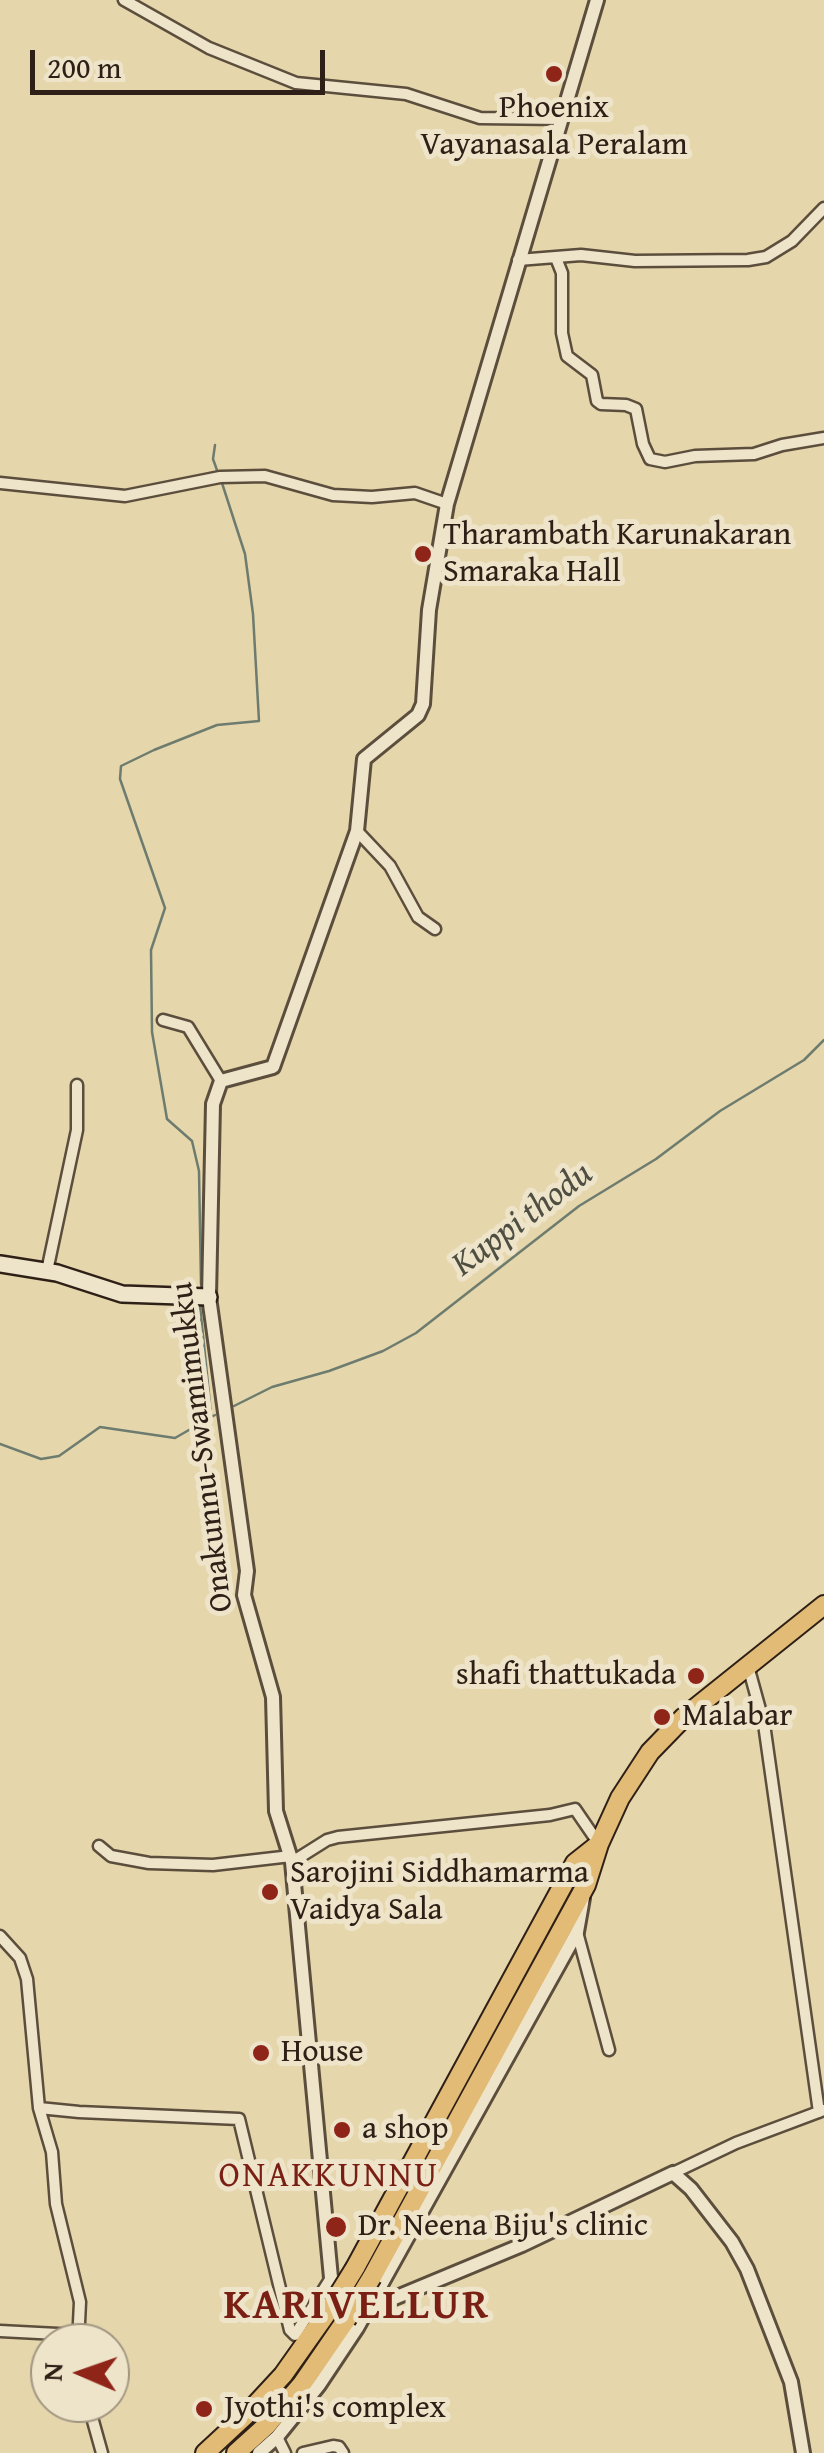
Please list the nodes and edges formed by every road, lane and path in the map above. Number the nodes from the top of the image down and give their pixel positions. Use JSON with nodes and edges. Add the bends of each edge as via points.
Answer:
{"nodes":[{"id":1,"x":124,"y":0,"type":"edge"},
{"id":2,"x":596,"y":0,"type":"edge"},
{"id":3,"x":561,"y":119,"type":"junction"},
{"id":4,"x":824,"y":208,"type":"edge"},
{"id":5,"x":556,"y":258,"type":"junction"},
{"id":6,"x":518,"y":260,"type":"junction"},
{"id":7,"x":824,"y":438,"type":"edge"},
{"id":8,"x":0,"y":484,"type":"edge"},
{"id":9,"x":447,"y":504,"type":"junction"},
{"id":10,"x":357,"y":831,"type":"junction"},
{"id":11,"x":436,"y":929,"type":"dead end"},
{"id":12,"x":163,"y":1020,"type":"dead end"},
{"id":13,"x":221,"y":1080,"type":"junction"},
{"id":14,"x":77,"y":1085,"type":"dead end"},
{"id":15,"x":0,"y":1264,"type":"edge"},
{"id":16,"x":47,"y":1271,"type":"junction"},
{"id":17,"x":209,"y":1296,"type":"junction"},
{"id":18,"x":824,"y":1605,"type":"edge"},
{"id":19,"x":748,"y":1666,"type":"junction"},
{"id":20,"x":599,"y":1844,"type":"junction"},
{"id":21,"x":99,"y":1846,"type":"dead end"},
{"id":22,"x":292,"y":1859,"type":"junction"},
{"id":23,"x":586,"y":1885,"type":"junction"},
{"id":24,"x":577,"y":1932,"type":"junction"},
{"id":25,"x":0,"y":1936,"type":"edge"},
{"id":26,"x":609,"y":2050,"type":"dead end"},
{"id":27,"x":39,"y":2108,"type":"junction"},
{"id":28,"x":822,"y":2111,"type":"edge"},
{"id":29,"x":673,"y":2173,"type":"junction"},
{"id":30,"x":363,"y":2272,"type":"junction"},
{"id":31,"x":331,"y":2278,"type":"junction"},
{"id":32,"x":368,"y":2309,"type":"junction"},
{"id":33,"x":78,"y":2323,"type":"edge"},
{"id":34,"x":0,"y":2331,"type":"edge"},
{"id":35,"x":30,"y":2334,"type":"edge"},
{"id":36,"x":94,"y":2423,"type":"edge"},
{"id":37,"x":277,"y":2437,"type":"junction"},
{"id":38,"x":102,"y":2453,"type":"edge"},
{"id":39,"x":206,"y":2453,"type":"edge"},
{"id":40,"x":236,"y":2453,"type":"edge"},
{"id":41,"x":259,"y":2453,"type":"edge"},
{"id":42,"x":285,"y":2453,"type":"edge"},
{"id":43,"x":303,"y":2453,"type":"edge"},
{"id":44,"x":343,"y":2453,"type":"edge"},
{"id":45,"x":803,"y":2453,"type":"edge"}],
"edges":[{"from":1,"to":3,"type":"street","via":[[209,48],[296,83],[406,94],[480,118]]},
{"from":2,"to":3,"type":"street"},
{"from":3,"to":6,"type":"street"},
{"from":4,"to":5,"type":"street","via":[[766,257]]},
{"from":5,"to":6,"type":"street"},
{"from":5,"to":7,"type":"street","via":[[567,356],[592,375],[598,401],[636,409],[650,458],[754,454]]},
{"from":6,"to":9,"type":"street"},
{"from":8,"to":9,"type":"street","via":[[125,496],[220,477],[265,476],[333,495],[415,492]]},
{"from":9,"to":10,"type":"street","via":[[429,610],[424,704],[364,760]]},
{"from":10,"to":11,"type":"street","via":[[390,866],[418,918]]},
{"from":10,"to":13,"type":"street","via":[[273,1067]]},
{"from":12,"to":13,"type":"street","via":[[188,1026]]},
{"from":13,"to":17,"type":"street","name":"Onakunnu-Swamimukku","via":[[213,1104]]},
{"from":14,"to":16,"type":"street","via":[[77,1130]]},
{"from":15,"to":16,"type":"main road"},
{"from":16,"to":17,"type":"main road","via":[[122,1294]]},
{"from":17,"to":22,"type":"street","name":"Onakunnu-Swamimukku","via":[[247,1572],[244,1595],[273,1698],[276,1811]]},
{"from":18,"to":19,"type":"highway"},
{"from":19,"to":20,"type":"highway","via":[[650,1752]]},
{"from":19,"to":28,"type":"street","via":[[764,1724]]},
{"from":20,"to":22,"type":"street","via":[[575,1809],[338,1837]]},
{"from":20,"to":23,"type":"highway"},
{"from":20,"to":30,"type":"highway","via":[[575,1862]]},
{"from":21,"to":22,"type":"street","via":[[110,1856],[149,1863]]},
{"from":22,"to":31,"type":"street","name":"Onakunnu-Swamimukku"},
{"from":23,"to":24,"type":"street"},
{"from":23,"to":30,"type":"highway"},
{"from":24,"to":26,"type":"street"},
{"from":24,"to":32,"type":"street"},
{"from":25,"to":27,"type":"street","via":[[20,1958],[27,1980]]},
{"from":27,"to":31,"type":"street","via":[[239,2118],[295,2335]]},
{"from":27,"to":33,"type":"street","via":[[80,2302]]},
{"from":28,"to":29,"type":"street"},
{"from":29,"to":32,"type":"street"},
{"from":29,"to":45,"type":"street","via":[[692,2189],[748,2270],[791,2382]]},
{"from":30,"to":39,"type":"highway","bridge":true,"via":[[282,2375]]},
{"from":30,"to":40,"type":"highway","bridge":true,"via":[[346,2320],[302,2384]]},
{"from":31,"to":32,"type":"street"},
{"from":32,"to":37,"type":"street"},
{"from":34,"to":35,"type":"street"},
{"from":36,"to":38,"type":"street"},
{"from":37,"to":41,"type":"street"},
{"from":37,"to":42,"type":"street"},
{"from":43,"to":44,"type":"street","via":[[333,2446]]}]}
